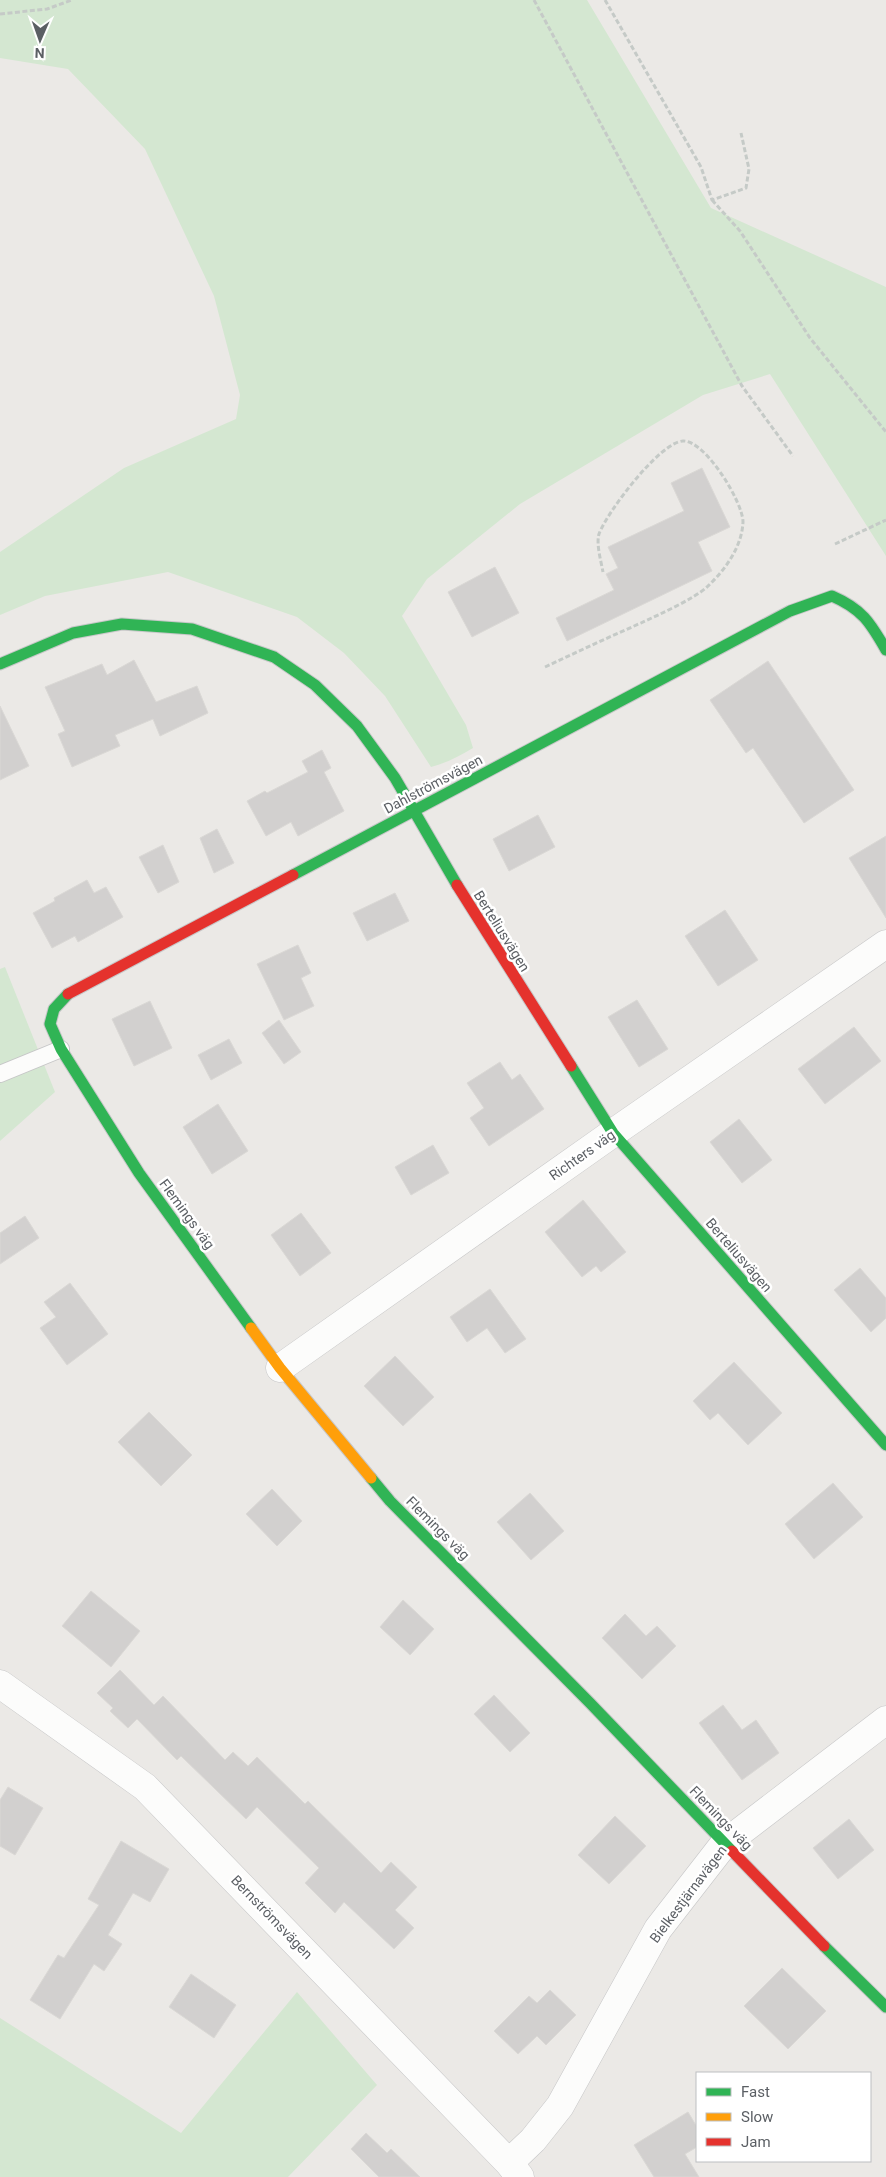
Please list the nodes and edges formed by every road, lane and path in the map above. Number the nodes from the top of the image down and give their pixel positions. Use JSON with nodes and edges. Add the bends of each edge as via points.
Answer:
{"nodes":[{"id":1,"x":72,"y":0,"type":"edge"},
{"id":2,"x":534,"y":0,"type":"edge"},
{"id":3,"x":605,"y":0,"type":"edge"},
{"id":4,"x":0,"y":14,"type":"edge"},
{"id":5,"x":741,"y":132,"type":"dead end"},
{"id":6,"x":712,"y":200,"type":"junction"},
{"id":7,"x":886,"y":432,"type":"edge"},
{"id":8,"x":793,"y":456,"type":"dead end"},
{"id":9,"x":886,"y":520,"type":"edge"},
{"id":10,"x":835,"y":544,"type":"dead end"},
{"id":11,"x":603,"y":572,"type":"dead end"},
{"id":12,"x":886,"y":650,"type":"edge"},
{"id":13,"x":0,"y":664,"type":"edge"},
{"id":14,"x":545,"y":667,"type":"dead end"},
{"id":15,"x":415,"y":810,"type":"junction"},
{"id":16,"x":886,"y":944,"type":"edge"},
{"id":17,"x":54,"y":1009,"type":"joint"},
{"id":18,"x":62,"y":1048,"type":"junction"},
{"id":19,"x":0,"y":1074,"type":"edge"},
{"id":20,"x":613,"y":1133,"type":"junction"},
{"id":21,"x":280,"y":1368,"type":"junction"},
{"id":22,"x":886,"y":1445,"type":"edge"},
{"id":23,"x":0,"y":1684,"type":"edge"},
{"id":24,"x":886,"y":1720,"type":"edge"},
{"id":25,"x":724,"y":1844,"type":"junction"},
{"id":26,"x":886,"y":2007,"type":"edge"},
{"id":27,"x":515,"y":2170,"type":"edge"}],
"edges":[{"from":1,"to":4,"type":"path","via":[[47,9]]},
{"from":2,"to":8,"type":"path","via":[[742,386]]},
{"from":3,"to":6,"type":"path","via":[[701,167]]},
{"from":5,"to":6,"type":"path","via":[[749,168],[746,188]]},
{"from":6,"to":7,"type":"path","via":[[740,231],[810,338]]},
{"from":9,"to":10,"type":"path"},
{"from":11,"to":14,"type":"path","via":[[599,536],[614,507],[656,456],[670,445],[684,441],[693,443],[706,453],[740,505],[743,521],[740,537],[722,572],[705,588],[665,612]]},
{"from":12,"to":15,"type":"street","name":"Dahlströmsvägen","via":[[863,611],[832,596],[790,611]]},
{"from":13,"to":15,"type":"street","name":"Berteliusvägen","via":[[73,633],[122,624],[192,629],[274,657],[315,685],[357,726]]},
{"from":15,"to":17,"type":"street","name":"Dahlströmsvägen","via":[[64,996]]},
{"from":15,"to":20,"type":"street","name":"Berteliusvägen","via":[[442,861]]},
{"from":16,"to":20,"type":"street","name":"Richters väg"},
{"from":17,"to":18,"type":"street","name":"Flemings väg","via":[[50,1024]]},
{"from":18,"to":19,"type":"lane"},
{"from":18,"to":21,"type":"street","name":"Flemings väg","via":[[139,1173]]},
{"from":20,"to":21,"type":"street","name":"Richters väg"},
{"from":20,"to":22,"type":"street","name":"Berteliusvägen"},
{"from":21,"to":25,"type":"street","name":"Flemings väg","via":[[390,1501]]},
{"from":23,"to":27,"type":"street","name":"Bernströmsvägen","via":[[145,1787]]},
{"from":24,"to":25,"type":"street","name":"Bielkestjärnavägen"},
{"from":25,"to":26,"type":"street","name":"Flemings väg"},
{"from":25,"to":27,"type":"street","name":"Bielkestjärnavägen","via":[[658,1929],[560,2106],[533,2140]]}]}
